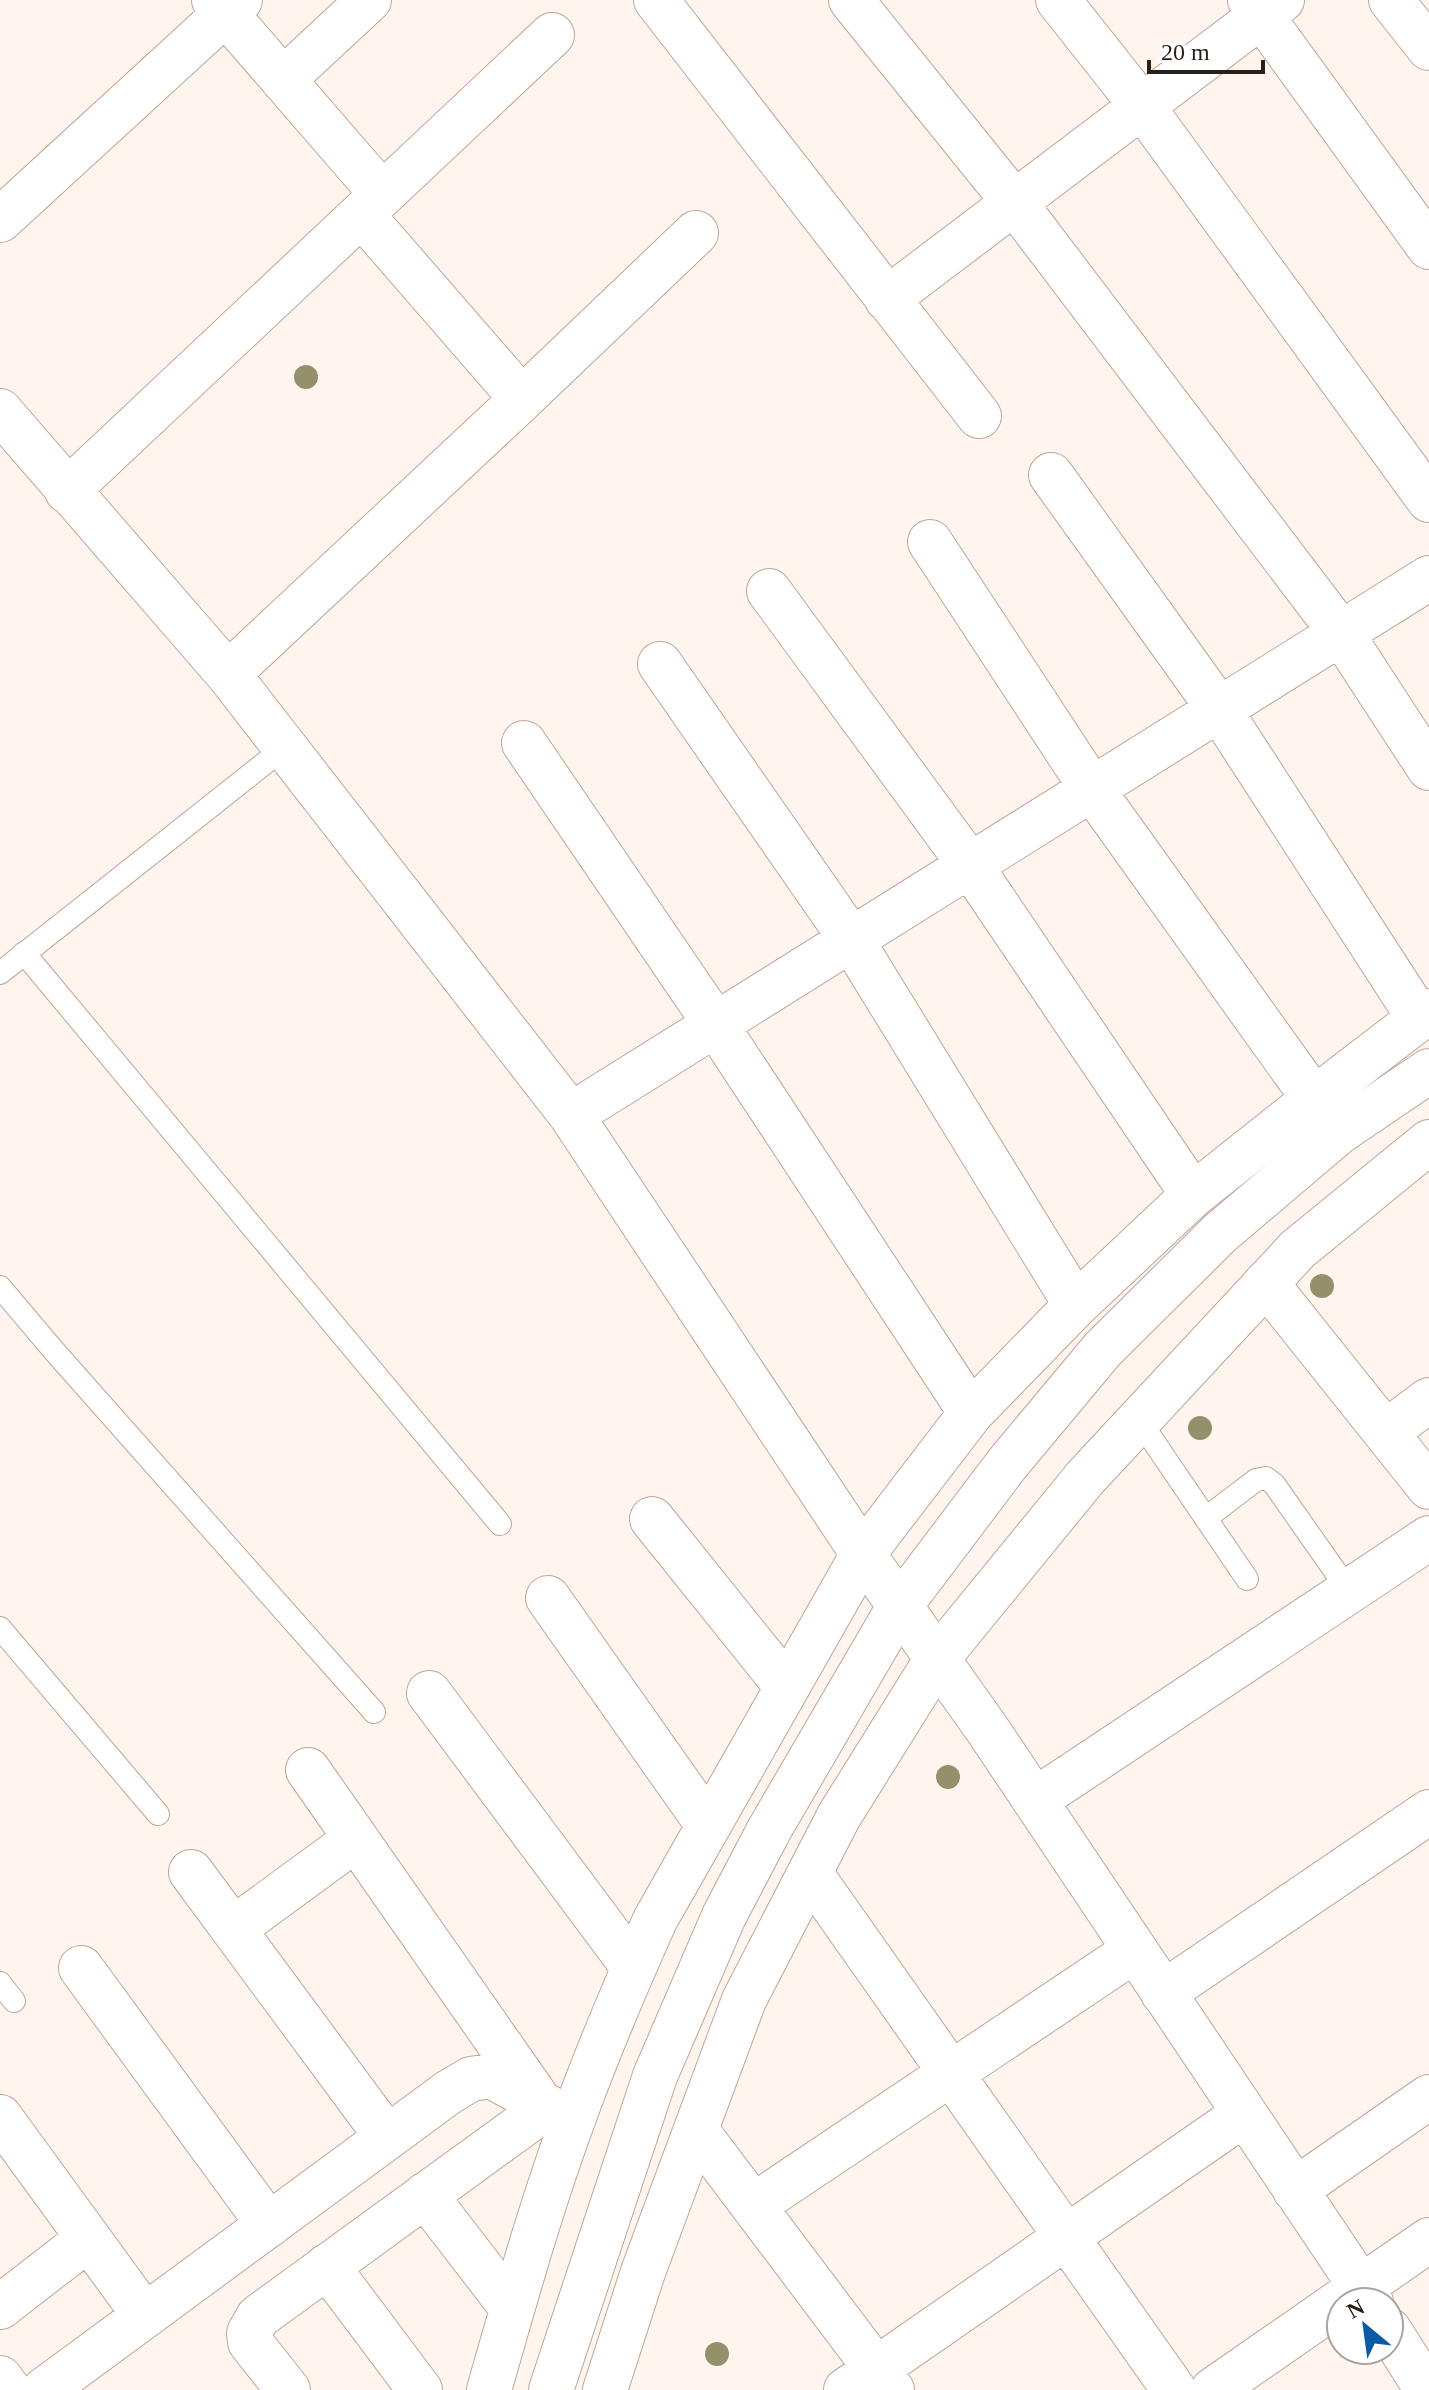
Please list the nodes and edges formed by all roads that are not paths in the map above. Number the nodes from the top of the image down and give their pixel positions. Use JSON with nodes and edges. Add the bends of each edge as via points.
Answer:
{"nodes":[{"id":1,"x":369,"y":0,"type":"edge"},
{"id":2,"x":656,"y":0,"type":"edge"},
{"id":3,"x":851,"y":0,"type":"edge"},
{"id":4,"x":1058,"y":0,"type":"edge"},
{"id":5,"x":1391,"y":0,"type":"edge"},
{"id":6,"x":226,"y":4,"type":"edge"},
{"id":7,"x":1265,"y":5,"type":"edge"},
{"id":8,"x":552,"y":35,"type":"dead end"},
{"id":9,"x":1429,"y":48,"type":"edge"},
{"id":10,"x":283,"y":80,"type":"junction"},
{"id":11,"x":1142,"y":106,"type":"junction"},
{"id":12,"x":1014,"y":202,"type":"junction"},
{"id":13,"x":372,"y":205,"type":"junction"},
{"id":14,"x":0,"y":220,"type":"edge"},
{"id":15,"x":696,"y":233,"type":"dead end"},
{"id":16,"x":1429,"y":247,"type":"edge"},
{"id":17,"x":887,"y":299,"type":"junction"},
{"id":18,"x":522,"y":399,"type":"junction"},
{"id":19,"x":0,"y":411,"type":"edge"},
{"id":20,"x":979,"y":416,"type":"dead end"},
{"id":21,"x":1051,"y":475,"type":"dead end"},
{"id":22,"x":67,"y":491,"type":"junction"},
{"id":23,"x":1429,"y":500,"type":"edge"},
{"id":24,"x":930,"y":542,"type":"dead end"},
{"id":25,"x":1429,"y":578,"type":"edge"},
{"id":26,"x":769,"y":591,"type":"dead end"},
{"id":27,"x":1341,"y":633,"type":"junction"},
{"id":28,"x":660,"y":664,"type":"dead end"},
{"id":29,"x":228,"y":674,"type":"junction"},
{"id":30,"x":1219,"y":709,"type":"junction"},
{"id":31,"x":524,"y":743,"type":"dead end"},
{"id":32,"x":284,"y":748,"type":"junction"},
{"id":33,"x":1429,"y":768,"type":"edge"},
{"id":34,"x":1092,"y":789,"type":"junction"},
{"id":35,"x":970,"y":865,"type":"junction"},
{"id":36,"x":851,"y":939,"type":"junction"},
{"id":37,"x":24,"y":953,"type":"junction"},
{"id":38,"x":0,"y":973,"type":"edge"},
{"id":39,"x":1424,"y":1014,"type":"edge"},
{"id":40,"x":716,"y":1025,"type":"junction"},
{"id":41,"x":1429,"y":1071,"type":"edge"},
{"id":42,"x":1314,"y":1099,"type":"junction"},
{"id":43,"x":571,"y":1115,"type":"junction"},
{"id":44,"x":1429,"y":1142,"type":"edge"},
{"id":45,"x":1193,"y":1195,"type":"junction"},
{"id":46,"x":1266,"y":1283,"type":"junction"},
{"id":47,"x":0,"y":1287,"type":"edge"},
{"id":48,"x":1076,"y":1305,"type":"junction"},
{"id":49,"x":1429,"y":1400,"type":"edge"},
{"id":50,"x":971,"y":1413,"type":"junction"},
{"id":51,"x":1139,"y":1420,"type":"junction"},
{"id":52,"x":1386,"y":1432,"type":"junction"},
{"id":53,"x":1429,"y":1487,"type":"edge"},
{"id":54,"x":1206,"y":1518,"type":"junction"},
{"id":55,"x":652,"y":1519,"type":"dead end"},
{"id":56,"x":500,"y":1524,"type":"dead end"},
{"id":57,"x":863,"y":1554,"type":"junction"},
{"id":58,"x":1423,"y":1555,"type":"edge"},
{"id":59,"x":1247,"y":1579,"type":"dead end"},
{"id":60,"x":1349,"y":1591,"type":"junction"},
{"id":61,"x":548,"y":1598,"type":"dead end"},
{"id":62,"x":899,"y":1607,"type":"junction"},
{"id":63,"x":0,"y":1628,"type":"edge"},
{"id":64,"x":937,"y":1659,"type":"junction"},
{"id":65,"x":787,"y":1687,"type":"junction"},
{"id":66,"x":429,"y":1693,"type":"dead end"},
{"id":67,"x":374,"y":1712,"type":"dead end"},
{"id":68,"x":308,"y":1770,"type":"dead end"},
{"id":69,"x":1035,"y":1800,"type":"junction"},
{"id":70,"x":1429,"y":1812,"type":"edge"},
{"id":71,"x":158,"y":1814,"type":"dead end"},
{"id":72,"x":708,"y":1825,"type":"junction"},
{"id":73,"x":356,"y":1839,"type":"junction"},
{"id":74,"x":191,"y":1872,"type":"dead end"},
{"id":75,"x":810,"y":1873,"type":"junction"},
{"id":76,"x":233,"y":1929,"type":"junction"},
{"id":77,"x":1135,"y":1950,"type":"junction"},
{"id":78,"x":81,"y":1968,"type":"dead end"},
{"id":79,"x":634,"y":1968,"type":"junction"},
{"id":80,"x":1163,"y":1993,"type":"junction"},
{"id":81,"x":951,"y":2073,"type":"junction"},
{"id":82,"x":1429,"y":2097,"type":"edge"},
{"id":83,"x":554,"y":2110,"type":"junction"},
{"id":84,"x":1244,"y":2114,"type":"junction"},
{"id":85,"x":0,"y":2117,"type":"edge"},
{"id":86,"x":696,"y":2130,"type":"junction"},
{"id":87,"x":387,"y":2137,"type":"junction"},
{"id":88,"x":1295,"y":2190,"type":"junction"},
{"id":89,"x":425,"y":2195,"type":"junction"},
{"id":90,"x":753,"y":2206,"type":"junction"},
{"id":91,"x":269,"y":2225,"type":"junction"},
{"id":92,"x":1066,"y":2238,"type":"junction"},
{"id":93,"x":88,"y":2239,"type":"junction"},
{"id":94,"x":1429,"y":2240,"type":"edge"},
{"id":95,"x":327,"y":2266,"type":"junction"},
{"id":96,"x":1361,"y":2286,"type":"edge"},
{"id":97,"x":1375,"y":2286,"type":"edge"},
{"id":98,"x":0,"y":2307,"type":"edge"},
{"id":99,"x":512,"y":2308,"type":"junction"},
{"id":100,"x":145,"y":2316,"type":"junction"},
{"id":101,"x":1325,"y":2320,"type":"edge"},
{"id":102,"x":1405,"y":2355,"type":"edge"},
{"id":103,"x":0,"y":2378,"type":"edge"},
{"id":104,"x":871,"y":2383,"type":"edge"},
{"id":105,"x":9,"y":2390,"type":"edge"},
{"id":106,"x":44,"y":2390,"type":"edge"},
{"id":107,"x":288,"y":2390,"type":"edge"},
{"id":108,"x":420,"y":2390,"type":"edge"},
{"id":109,"x":489,"y":2390,"type":"edge"},
{"id":110,"x":551,"y":2390,"type":"edge"},
{"id":111,"x":605,"y":2390,"type":"edge"},
{"id":112,"x":1174,"y":2390,"type":"edge"},
{"id":113,"x":1213,"y":2390,"type":"edge"},
{"id":114,"x":1427,"y":2390,"type":"edge"}],
"edges":[{"from":1,"to":10,"type":"street"},
{"from":2,"to":17,"type":"street"},
{"from":3,"to":12,"type":"street"},
{"from":4,"to":11,"type":"street"},
{"from":5,"to":9,"type":"street"},
{"from":6,"to":10,"type":"street"},
{"from":6,"to":14,"type":"street"},
{"from":7,"to":11,"type":"street"},
{"from":7,"to":16,"type":"street"},
{"from":8,"to":13,"type":"street"},
{"from":10,"to":13,"type":"street"},
{"from":11,"to":12,"type":"street"},
{"from":11,"to":23,"type":"street"},
{"from":12,"to":17,"type":"street"},
{"from":12,"to":27,"type":"street"},
{"from":13,"to":18,"type":"street"},
{"from":13,"to":22,"type":"street"},
{"from":15,"to":18,"type":"street"},
{"from":17,"to":20,"type":"street"},
{"from":18,"to":29,"type":"street"},
{"from":19,"to":22,"type":"street"},
{"from":21,"to":30,"type":"street"},
{"from":22,"to":29,"type":"street"},
{"from":24,"to":34,"type":"street"},
{"from":25,"to":27,"type":"street"},
{"from":26,"to":35,"type":"street"},
{"from":27,"to":30,"type":"street"},
{"from":27,"to":33,"type":"street"},
{"from":28,"to":36,"type":"street"},
{"from":29,"to":32,"type":"street"},
{"from":30,"to":34,"type":"street"},
{"from":30,"to":39,"type":"street"},
{"from":31,"to":40,"type":"street"},
{"from":32,"to":37,"type":"lane"},
{"from":32,"to":43,"type":"street"},
{"from":34,"to":35,"type":"street"},
{"from":34,"to":42,"type":"street"},
{"from":35,"to":36,"type":"street"},
{"from":35,"to":45,"type":"street"},
{"from":36,"to":40,"type":"street"},
{"from":36,"to":48,"type":"street"},
{"from":37,"to":38,"type":"lane"},
{"from":37,"to":56,"type":"lane"},
{"from":39,"to":42,"type":"street"},
{"from":40,"to":43,"type":"street"},
{"from":40,"to":50,"type":"street"},
{"from":41,"to":62,"type":"street","via":[[1339,1132],[1232,1223],[1103,1349]]},
{"from":42,"to":45,"type":"street"},
{"from":43,"to":57,"type":"street"},
{"from":44,"to":46,"type":"street","via":[[1298,1249]]},
{"from":45,"to":48,"type":"street"},
{"from":46,"to":51,"type":"street"},
{"from":46,"to":52,"type":"street"},
{"from":47,"to":67,"type":"lane"},
{"from":48,"to":50,"type":"street"},
{"from":49,"to":52,"type":"street"},
{"from":50,"to":57,"type":"street"},
{"from":51,"to":54,"type":"lane"},
{"from":51,"to":64,"type":"street"},
{"from":52,"to":53,"type":"street"},
{"from":54,"to":59,"type":"lane"},
{"from":54,"to":60,"type":"lane","via":[[1266,1478]]},
{"from":55,"to":65,"type":"street"},
{"from":57,"to":62,"type":"street"},
{"from":57,"to":65,"type":"street"},
{"from":58,"to":60,"type":"street"},
{"from":60,"to":69,"type":"street"},
{"from":61,"to":72,"type":"street"},
{"from":62,"to":64,"type":"street"},
{"from":62,"to":110,"type":"street","via":[[724,1916],[655,2076]]},
{"from":63,"to":71,"type":"lane"},
{"from":64,"to":69,"type":"street"},
{"from":64,"to":75,"type":"street","via":[[839,1816]]},
{"from":65,"to":72,"type":"street"},
{"from":66,"to":79,"type":"street"},
{"from":68,"to":73,"type":"street"},
{"from":69,"to":77,"type":"street"},
{"from":70,"to":80,"type":"street"},
{"from":72,"to":79,"type":"street"},
{"from":73,"to":76,"type":"street"},
{"from":73,"to":83,"type":"street"},
{"from":74,"to":76,"type":"street"},
{"from":75,"to":81,"type":"street"},
{"from":75,"to":86,"type":"street","via":[[744,2000]]},
{"from":76,"to":87,"type":"street"},
{"from":77,"to":80,"type":"street"},
{"from":77,"to":81,"type":"street"},
{"from":78,"to":91,"type":"street"},
{"from":79,"to":83,"type":"street"},
{"from":80,"to":84,"type":"street"},
{"from":81,"to":90,"type":"street"},
{"from":81,"to":92,"type":"street"},
{"from":82,"to":88,"type":"street"},
{"from":83,"to":87,"type":"street","via":[[491,2076],[471,2079]]},
{"from":83,"to":89,"type":"street"},
{"from":83,"to":99,"type":"street"},
{"from":84,"to":88,"type":"street"},
{"from":84,"to":92,"type":"street"},
{"from":85,"to":93,"type":"street"},
{"from":86,"to":90,"type":"street"},
{"from":86,"to":111,"type":"street"},
{"from":87,"to":91,"type":"street"},
{"from":88,"to":96,"type":"street"},
{"from":89,"to":95,"type":"street"},
{"from":89,"to":99,"type":"street"},
{"from":90,"to":104,"type":"street"},
{"from":91,"to":100,"type":"street"},
{"from":92,"to":104,"type":"street"},
{"from":92,"to":112,"type":"street"},
{"from":93,"to":98,"type":"street"},
{"from":93,"to":100,"type":"street"},
{"from":94,"to":97,"type":"street"},
{"from":95,"to":107,"type":"street","via":[[258,2317],[249,2333],[250,2342]]},
{"from":95,"to":108,"type":"street"},
{"from":99,"to":109,"type":"street"},
{"from":100,"to":106,"type":"street"},
{"from":101,"to":113,"type":"street"},
{"from":102,"to":114,"type":"street"},
{"from":103,"to":105,"type":"street"}]}
